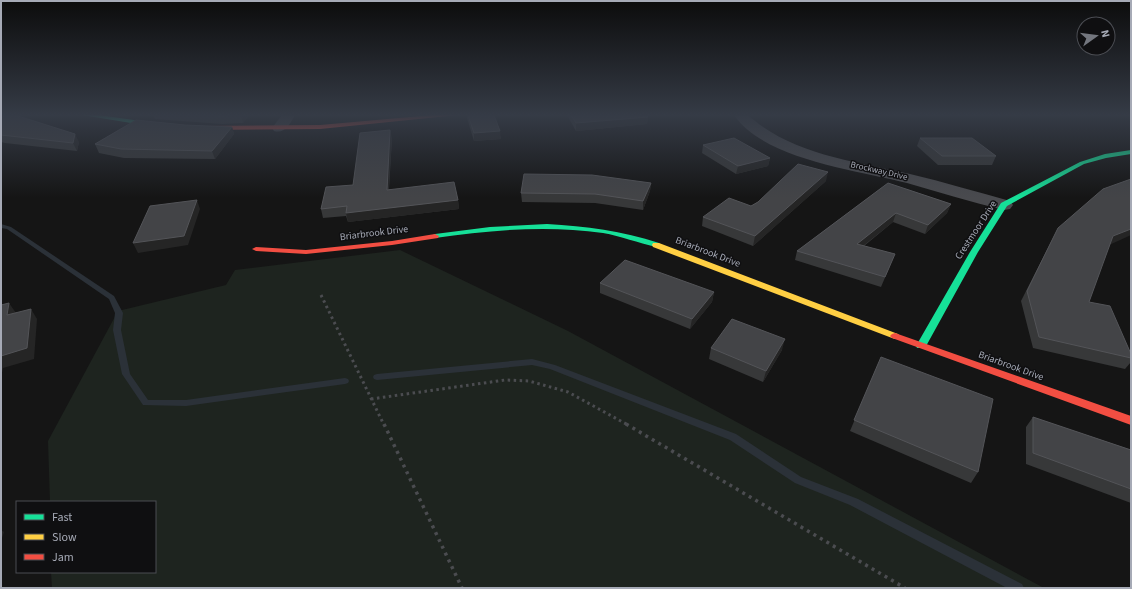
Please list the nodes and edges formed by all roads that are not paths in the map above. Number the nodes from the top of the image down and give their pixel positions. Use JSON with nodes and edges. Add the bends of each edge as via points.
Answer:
{"nodes":[{"id":1,"x":777,"y":142,"type":"edge"},
{"id":2,"x":1131,"y":152,"type":"edge"},
{"id":3,"x":1004,"y":205,"type":"junction"},
{"id":4,"x":256,"y":249,"type":"dead end"},
{"id":5,"x":921,"y":346,"type":"junction"},
{"id":6,"x":1131,"y":421,"type":"edge"}],
"edges":[{"from":1,"to":3,"type":"street","name":"Brockway Drive","via":[[806,154]]},
{"from":2,"to":3,"type":"street","name":"Crestmoor Drive","via":[[1082,163]]},
{"from":3,"to":5,"type":"street","name":"Crestmoor Drive","via":[[974,252]]},
{"from":4,"to":5,"type":"street","name":"Briarbrook Drive","via":[[306,252],[392,243],[480,228],[548,226],[600,230],[647,241]]},
{"from":5,"to":6,"type":"street","name":"Briarbrook Drive"}]}
